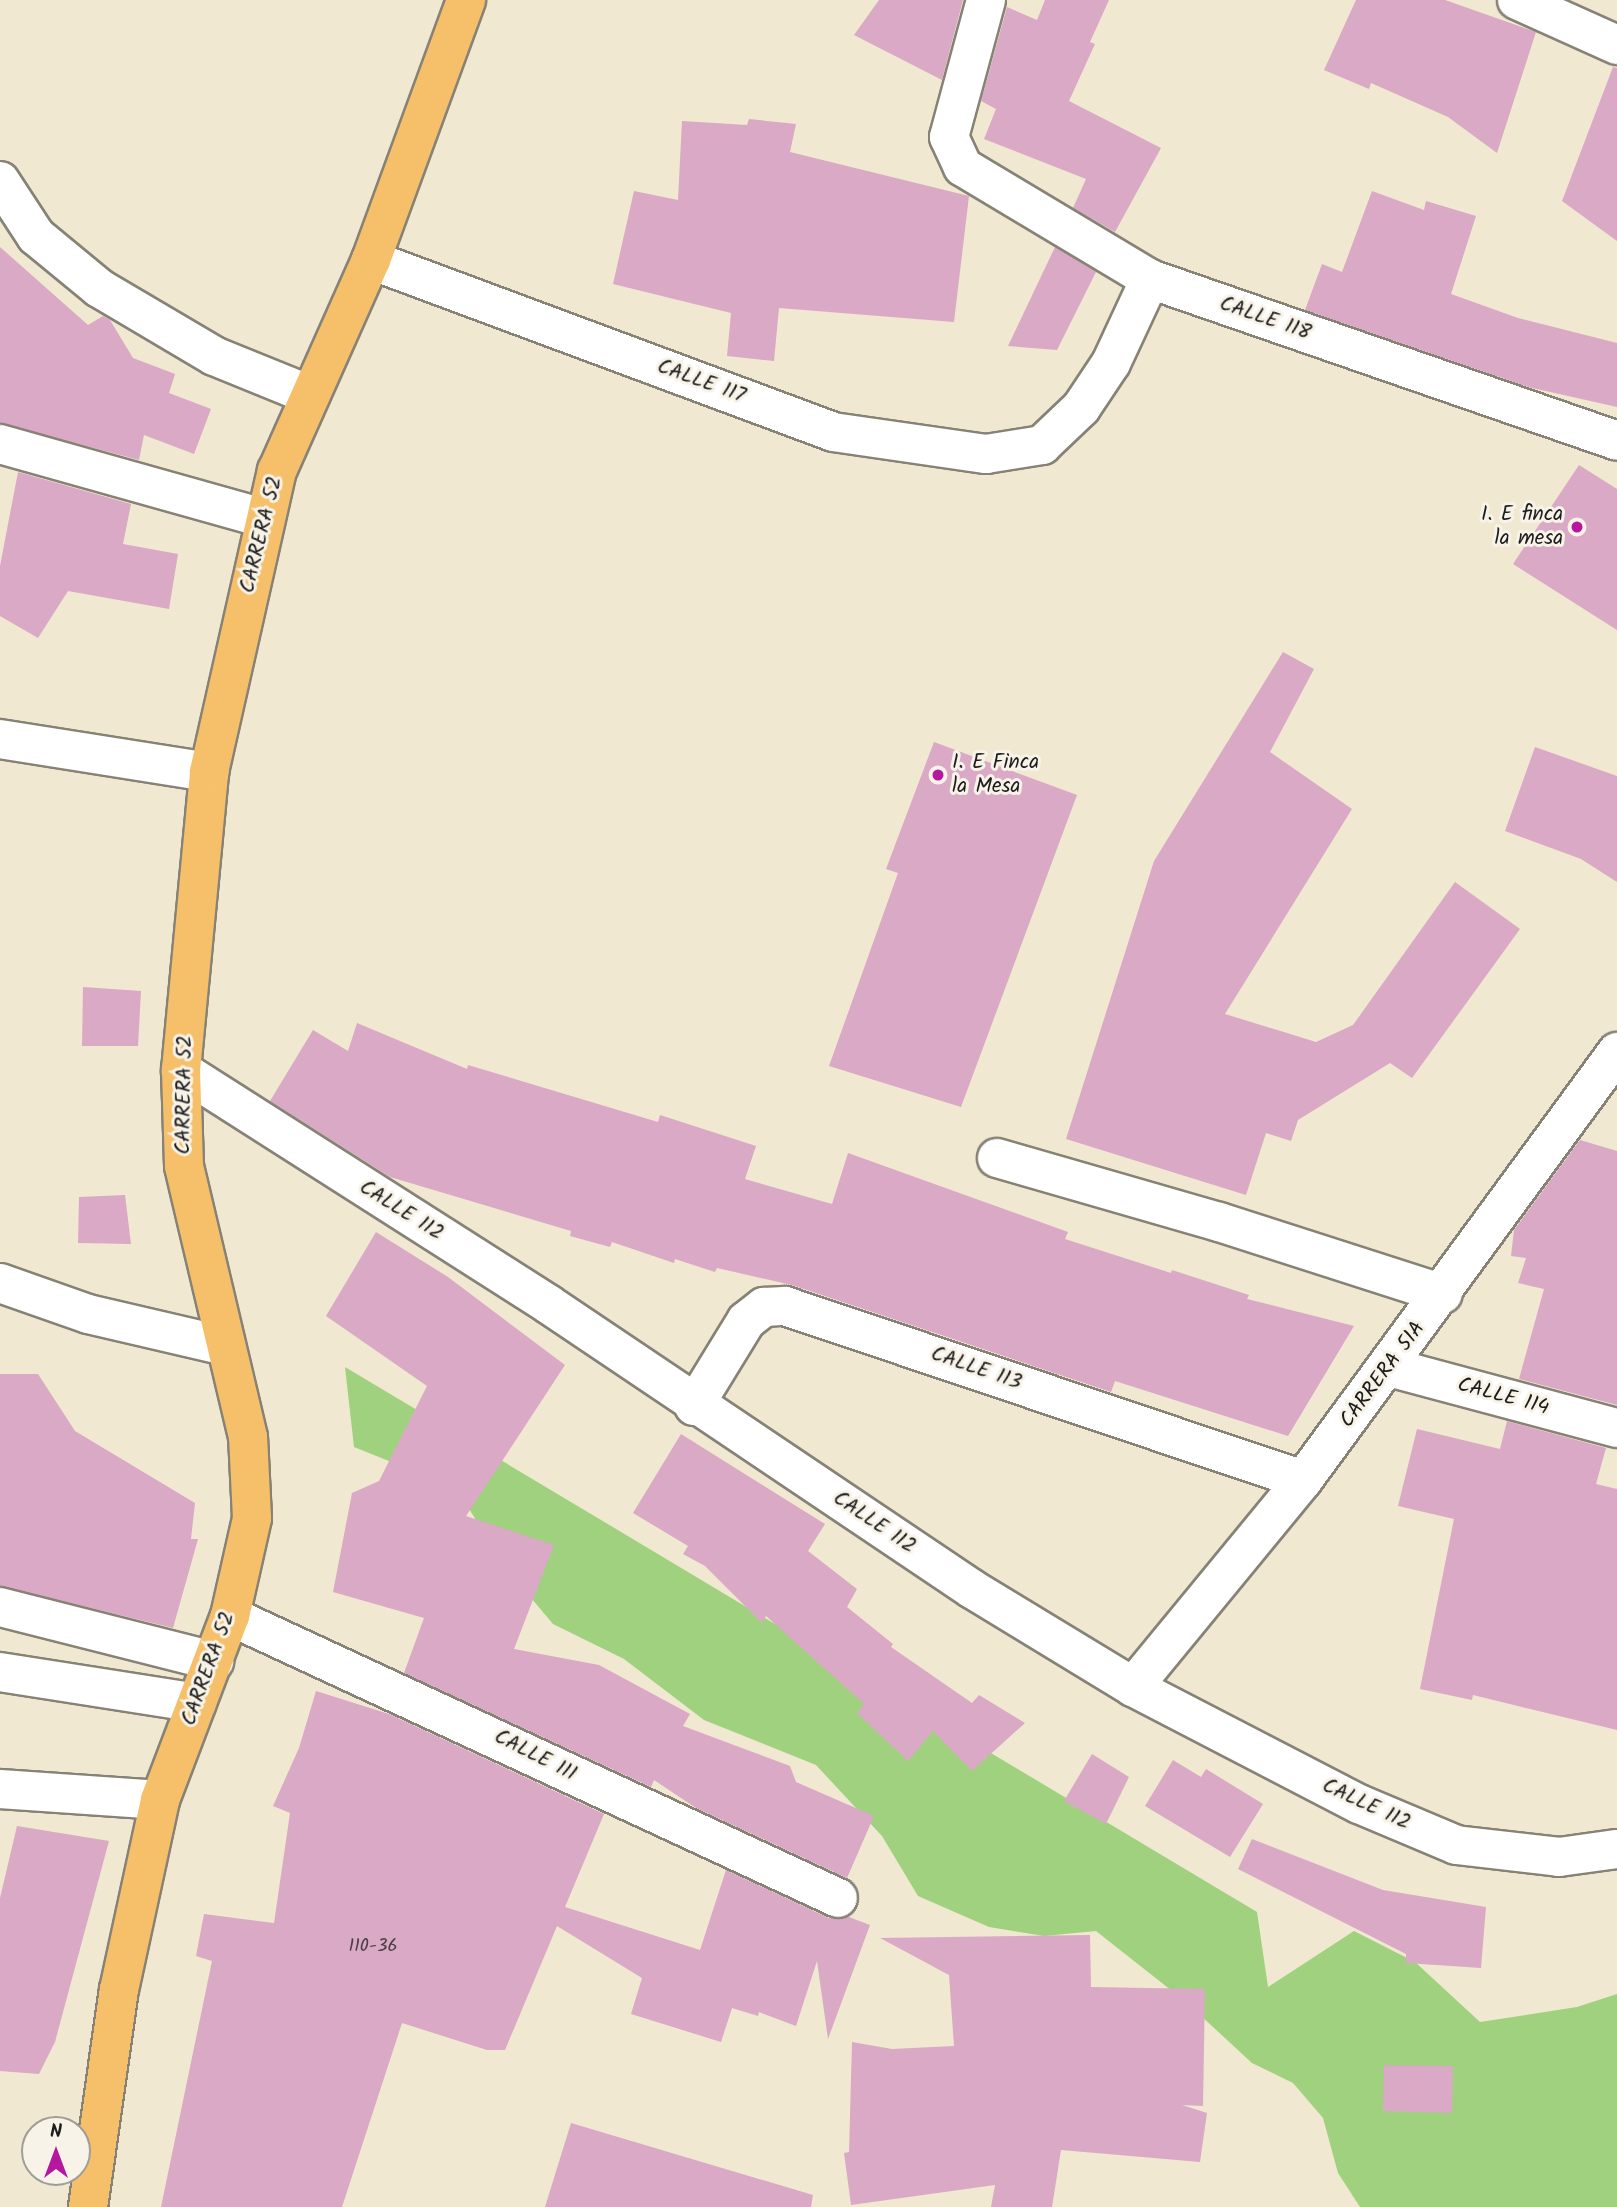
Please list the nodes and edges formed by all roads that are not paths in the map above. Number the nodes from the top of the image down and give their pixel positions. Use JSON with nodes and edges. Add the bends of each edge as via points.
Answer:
{"nodes":[{"id":1,"x":466,"y":0,"type":"edge"},
{"id":2,"x":986,"y":0,"type":"edge"},
{"id":3,"x":1517,"y":0,"type":"edge"},
{"id":4,"x":1617,"y":45,"type":"edge"},
{"id":5,"x":0,"y":181,"type":"edge"},
{"id":6,"x":371,"y":260,"type":"junction"},
{"id":7,"x":1150,"y":279,"type":"junction"},
{"id":8,"x":310,"y":395,"type":"junction"},
{"id":9,"x":1617,"y":441,"type":"edge"},
{"id":10,"x":0,"y":444,"type":"edge"},
{"id":11,"x":263,"y":517,"type":"junction"},
{"id":12,"x":0,"y":739,"type":"edge"},
{"id":13,"x":209,"y":772,"type":"junction"},
{"id":14,"x":1617,"y":1052,"type":"edge"},
{"id":15,"x":181,"y":1070,"type":"junction"},
{"id":16,"x":1603,"y":1100,"type":"edge"},
{"id":17,"x":997,"y":1158,"type":"dead end"},
{"id":18,"x":0,"y":1283,"type":"edge"},
{"id":19,"x":1443,"y":1294,"type":"junction"},
{"id":20,"x":225,"y":1346,"type":"junction"},
{"id":21,"x":1389,"y":1367,"type":"junction"},
{"id":22,"x":694,"y":1406,"type":"junction"},
{"id":23,"x":1617,"y":1428,"type":"edge"},
{"id":24,"x":1303,"y":1480,"type":"junction"},
{"id":25,"x":0,"y":1607,"type":"edge"},
{"id":26,"x":230,"y":1616,"type":"junction"},
{"id":27,"x":214,"y":1661,"type":"junction"},
{"id":28,"x":0,"y":1672,"type":"edge"},
{"id":29,"x":1133,"y":1687,"type":"junction"},
{"id":30,"x":197,"y":1703,"type":"junction"},
{"id":31,"x":0,"y":1789,"type":"edge"},
{"id":32,"x":160,"y":1800,"type":"junction"},
{"id":33,"x":1617,"y":1849,"type":"edge"},
{"id":34,"x":838,"y":1898,"type":"dead end"},
{"id":35,"x":89,"y":2207,"type":"edge"}],
"edges":[{"from":1,"to":6,"type":"main road","name":"CARRERA 52"},
{"from":2,"to":7,"type":"street","name":"CALLE 118","via":[[949,137],[963,167]]},
{"from":3,"to":4,"type":"street"},
{"from":5,"to":8,"type":"street","via":[[36,236],[99,288],[214,356]]},
{"from":6,"to":7,"type":"street","name":"CALLE 117","via":[[832,432],[986,454],[1042,445],[1081,408],[1111,363]]},
{"from":6,"to":8,"type":"main road","name":"CARRERA 52"},
{"from":7,"to":9,"type":"street","name":"CALLE 118"},
{"from":8,"to":11,"type":"main road","name":"CARRERA 52","via":[[276,471]]},
{"from":10,"to":11,"type":"street"},
{"from":11,"to":13,"type":"main road","name":"CARRERA 52"},
{"from":12,"to":13,"type":"street"},
{"from":13,"to":15,"type":"main road","name":"CARRERA 52"},
{"from":14,"to":16,"type":"street","name":"CARRERA 51A"},
{"from":15,"to":20,"type":"main road","name":"CARRERA 52","via":[[184,1166]]},
{"from":15,"to":22,"type":"street","name":"CALLE 112","via":[[548,1304]]},
{"from":16,"to":19,"type":"street","name":"CARRERA 51A"},
{"from":17,"to":19,"type":"street","via":[[1219,1222]]},
{"from":18,"to":20,"type":"street","via":[[88,1314]]},
{"from":19,"to":21,"type":"street","name":"CARRERA 51A"},
{"from":20,"to":26,"type":"main road","name":"CARRERA 52","via":[[248,1437],[252,1518]]},
{"from":21,"to":23,"type":"street","name":"CALLE 114"},
{"from":21,"to":24,"type":"street","name":"CARRERA 51A"},
{"from":22,"to":24,"type":"street","name":"CALLE 113","via":[[747,1321],[764,1307],[785,1306]]},
{"from":22,"to":29,"type":"street","name":"CALLE 112","via":[[972,1589]]},
{"from":24,"to":29,"type":"street","name":"CARRERA 51A"},
{"from":25,"to":27,"type":"street"},
{"from":26,"to":27,"type":"main road","name":"CARRERA 52"},
{"from":26,"to":34,"type":"street","name":"CALLE 111"},
{"from":27,"to":30,"type":"main road","name":"CARRERA 52"},
{"from":28,"to":30,"type":"street"},
{"from":29,"to":33,"type":"street","name":"CALLE 112","via":[[1359,1804],[1456,1845],[1559,1857]]},
{"from":30,"to":32,"type":"main road","name":"CARRERA 52"},
{"from":31,"to":32,"type":"street"},
{"from":32,"to":35,"type":"main road","name":"CARRERA 52","via":[[119,1990]]}]}
